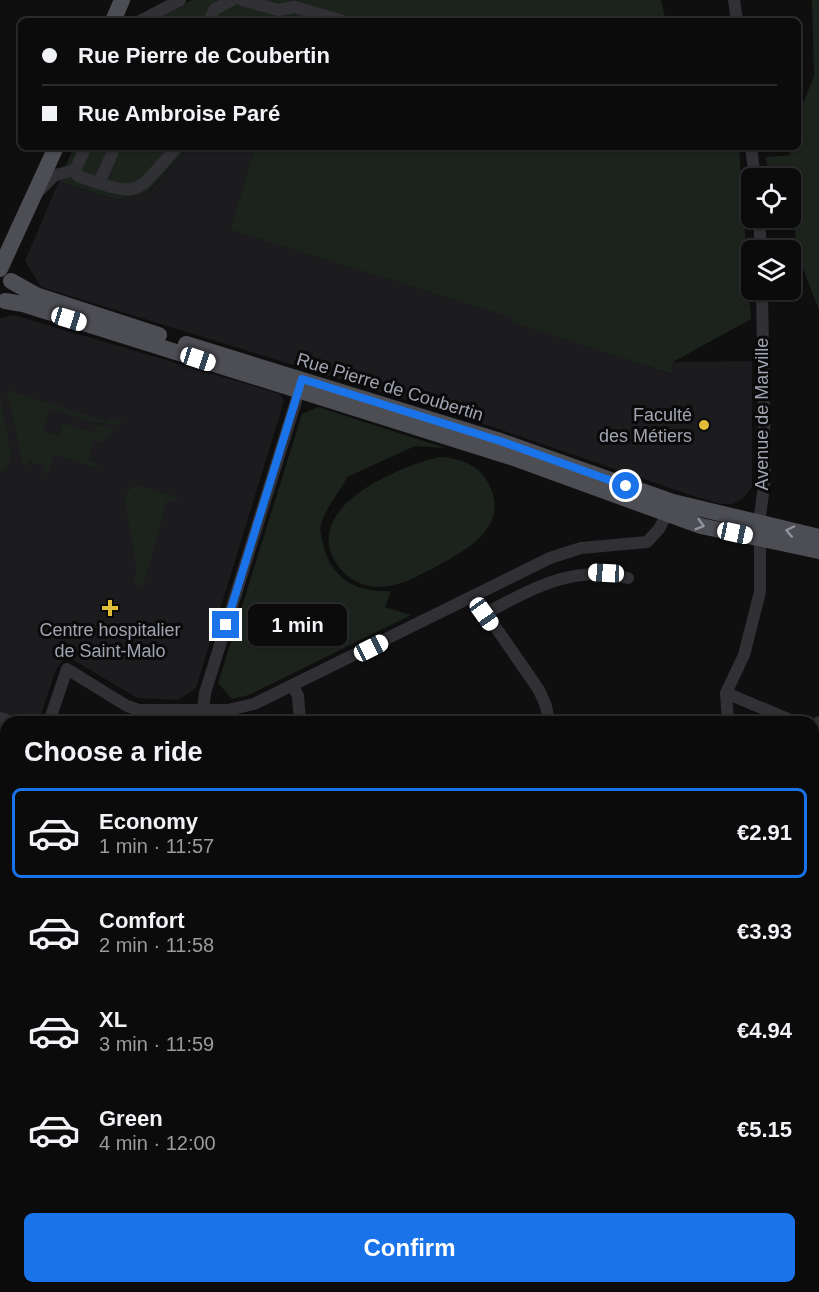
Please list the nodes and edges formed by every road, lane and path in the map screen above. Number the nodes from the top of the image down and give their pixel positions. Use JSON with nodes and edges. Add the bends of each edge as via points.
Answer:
{"nodes":[{"id":1,"x":122,"y":0,"type":"edge"},
{"id":2,"x":180,"y":0,"type":"edge"},
{"id":3,"x":232,"y":0,"type":"edge"},
{"id":4,"x":242,"y":0,"type":"edge"},
{"id":5,"x":734,"y":0,"type":"edge"},
{"id":6,"x":114,"y":18,"type":"edge"},
{"id":7,"x":146,"y":18,"type":"edge"},
{"id":8,"x":210,"y":18,"type":"edge"},
{"id":9,"x":333,"y":18,"type":"edge"},
{"id":10,"x":737,"y":18,"type":"edge"},
{"id":11,"x":55,"y":150,"type":"edge"},
{"id":12,"x":85,"y":150,"type":"edge"},
{"id":13,"x":114,"y":150,"type":"edge"},
{"id":14,"x":174,"y":150,"type":"edge"},
{"id":15,"x":751,"y":150,"type":"edge"},
{"id":16,"x":754,"y":168,"type":"edge"},
{"id":17,"x":75,"y":170,"type":"junction"},
{"id":18,"x":99,"y":183,"type":"junction"},
{"id":19,"x":33,"y":197,"type":"junction"},
{"id":20,"x":4,"y":273,"type":"edge"},
{"id":21,"x":762,"y":300,"type":"edge"},
{"id":22,"x":3,"y":303,"type":"edge"},
{"id":23,"x":301,"y":385,"type":"junction"},
{"id":24,"x":667,"y":514,"type":"junction"},
{"id":25,"x":760,"y":532,"type":"junction"},
{"id":26,"x":819,"y":537,"type":"edge"},
{"id":27,"x":819,"y":551,"type":"edge"},
{"id":28,"x":628,"y":578,"type":"dead end"},
{"id":29,"x":474,"y":596,"type":"junction"},
{"id":30,"x":484,"y":614,"type":"junction"},
{"id":31,"x":293,"y":687,"type":"junction"},
{"id":32,"x":726,"y":693,"type":"junction"},
{"id":33,"x":203,"y":711,"type":"junction"},
{"id":34,"x":51,"y":716,"type":"edge"},
{"id":35,"x":139,"y":716,"type":"edge"},
{"id":36,"x":300,"y":716,"type":"edge"},
{"id":37,"x":548,"y":716,"type":"edge"},
{"id":38,"x":728,"y":716,"type":"edge"},
{"id":39,"x":781,"y":716,"type":"edge"}],
"edges":[{"from":1,"to":6,"type":"main road"},
{"from":2,"to":7,"type":"street"},
{"from":3,"to":8,"type":"street","via":[[215,9]]},
{"from":4,"to":9,"type":"street","via":[[278,10],[295,7]]},
{"from":5,"to":10,"type":"street"},
{"from":11,"to":19,"type":"main road"},
{"from":12,"to":17,"type":"street"},
{"from":13,"to":18,"type":"street"},
{"from":14,"to":18,"type":"street","via":[[140,188],[122,191]]},
{"from":15,"to":16,"type":"street"},
{"from":17,"to":18,"type":"street","via":[[78,176]]},
{"from":17,"to":19,"type":"street","via":[[55,175]]},
{"from":19,"to":20,"type":"main road"},
{"from":20,"to":22,"type":"main road","via":[[11,292]]},
{"from":20,"to":23,"type":"main road","name":"Rue Pierre de Coubertin","via":[[36,295]]},
{"from":21,"to":25,"type":"street","name":"Avenue de Marville","via":[[765,478]]},
{"from":22,"to":23,"type":"main road","name":"Rue Pierre de Coubertin","via":[[35,308]]},
{"from":23,"to":24,"type":"main road","name":"Rue Pierre de Coubertin"},
{"from":23,"to":25,"type":"main road","name":"Rue Pierre de Coubertin","via":[[500,441]]},
{"from":23,"to":33,"type":"street","via":[[205,693]]},
{"from":24,"to":25,"type":"main road","name":"Rue Pierre de Coubertin","one_way":true,"via":[[701,525]]},
{"from":24,"to":29,"type":"street","via":[[647,542],[564,552]]},
{"from":26,"to":25,"type":"main road","one_way":true},
{"from":25,"to":27,"type":"main road"},
{"from":25,"to":32,"type":"street","name":"Avenue de Marville","via":[[760,592],[744,655]]},
{"from":28,"to":30,"type":"street","via":[[589,572],[571,576],[523,593]]},
{"from":29,"to":30,"type":"street"},
{"from":29,"to":31,"type":"street"},
{"from":30,"to":37,"type":"street","via":[[539,690]]},
{"from":31,"to":33,"type":"street","via":[[242,708]]},
{"from":31,"to":36,"type":"street"},
{"from":32,"to":38,"type":"street"},
{"from":32,"to":39,"type":"street"},
{"from":33,"to":35,"type":"street"},
{"from":34,"to":35,"type":"street","via":[[67,669]]}]}
